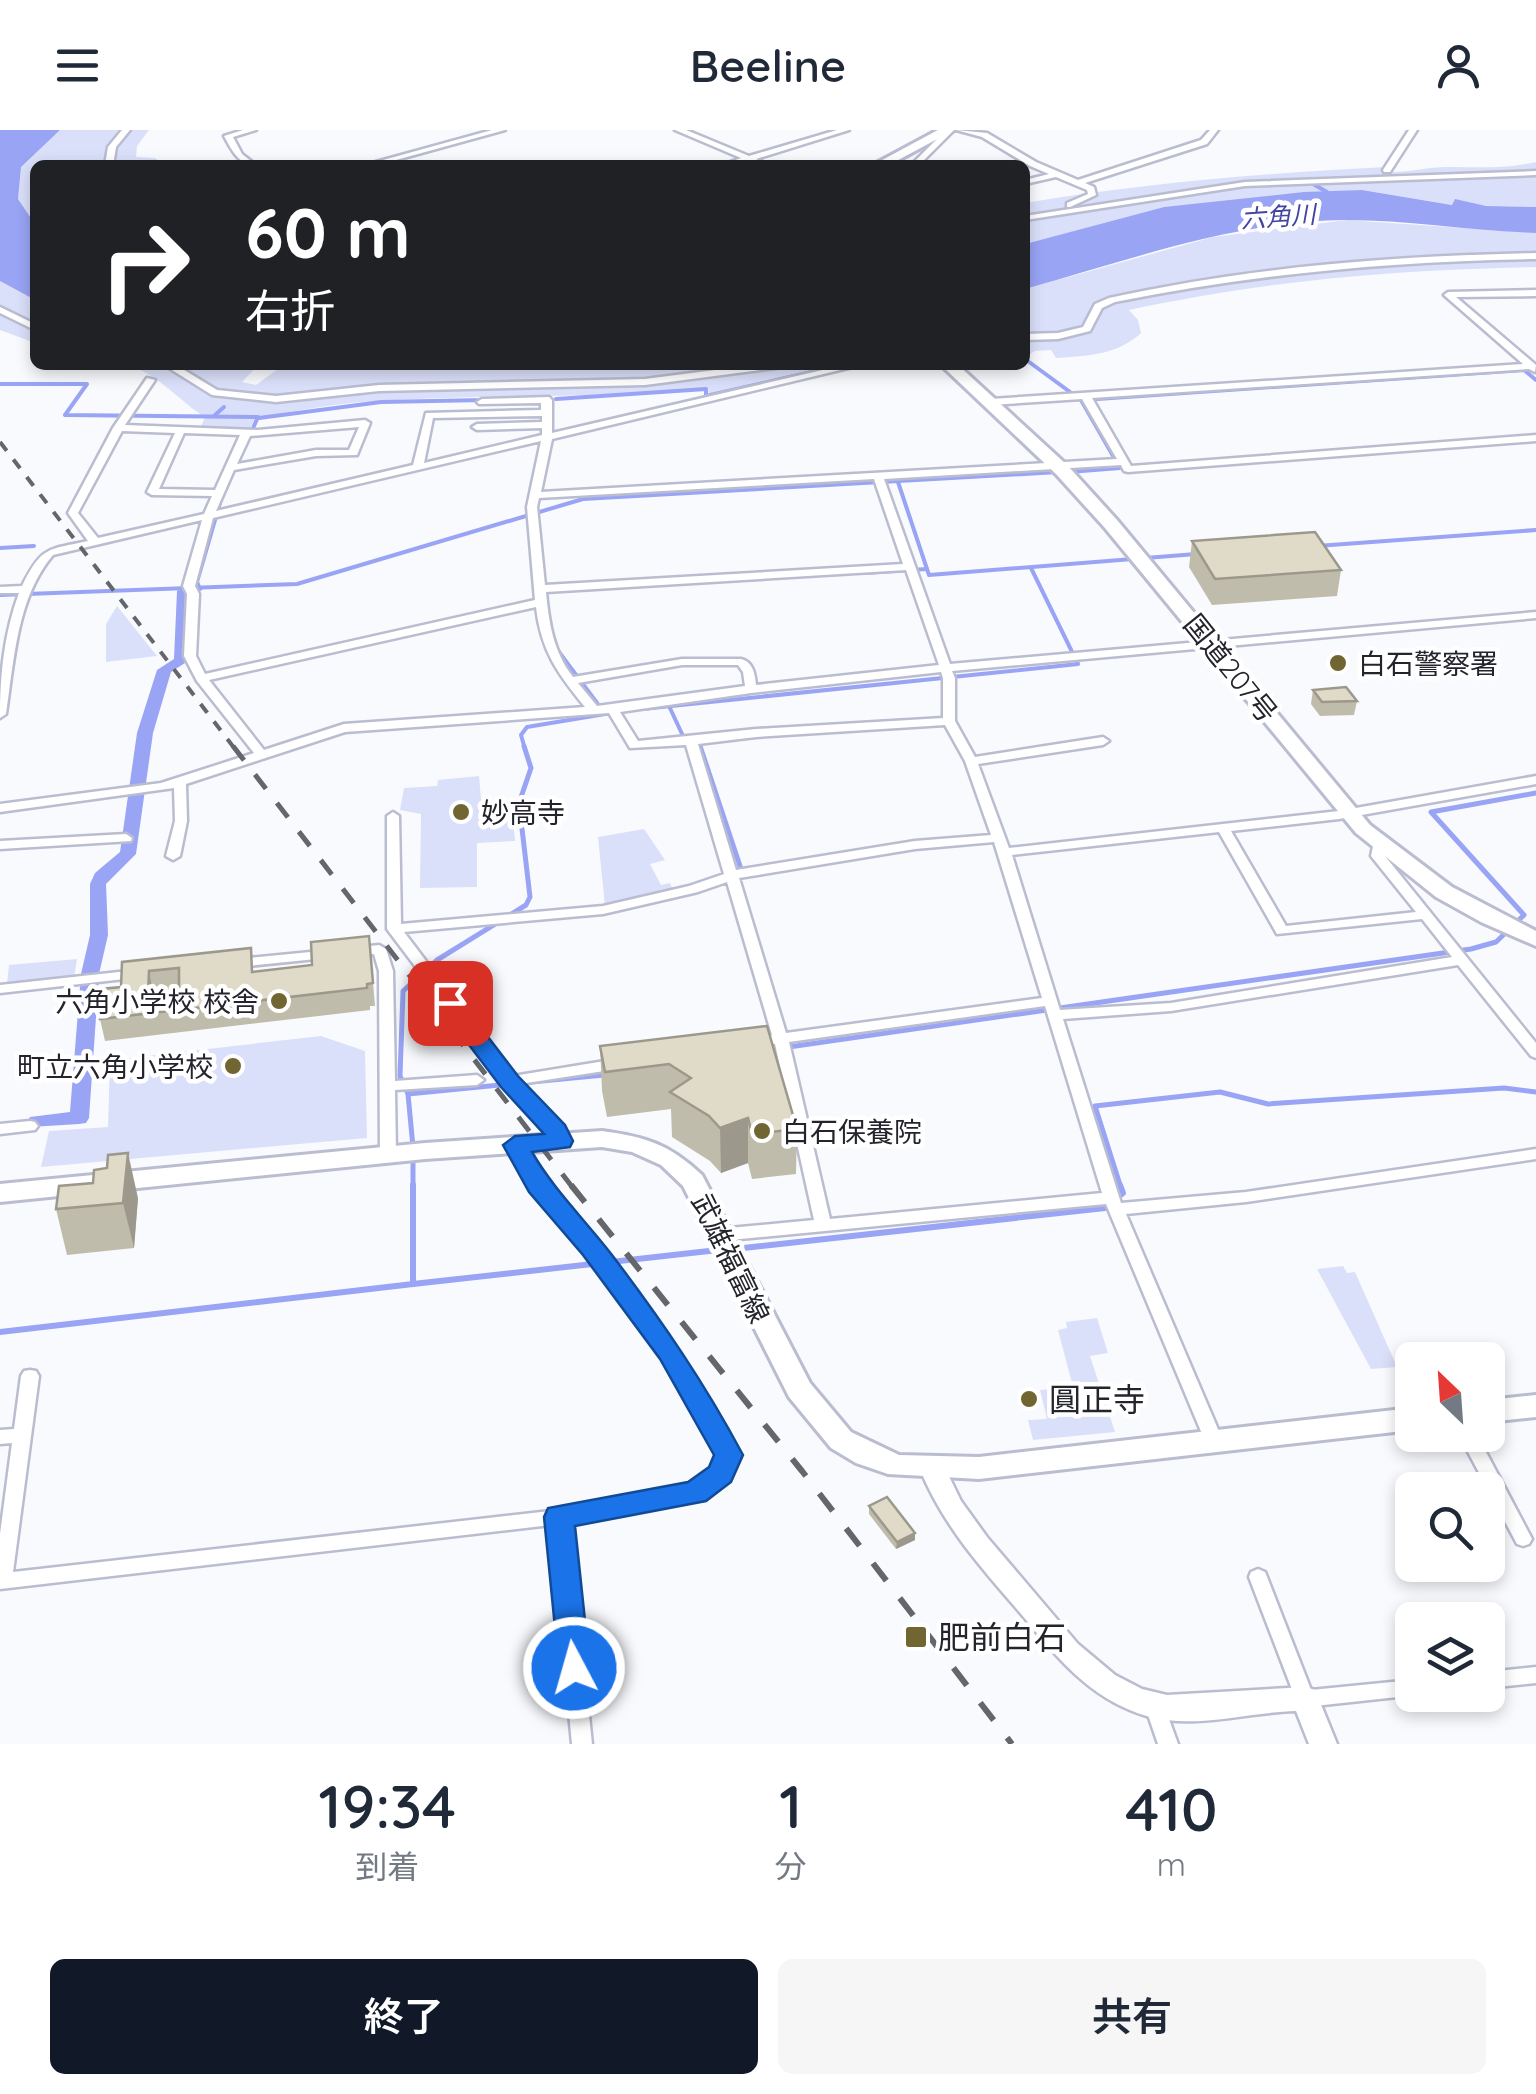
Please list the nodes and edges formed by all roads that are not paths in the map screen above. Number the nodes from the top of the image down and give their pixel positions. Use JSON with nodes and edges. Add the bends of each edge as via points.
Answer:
{"nodes":[{"id":1,"x":126,"y":130,"type":"edge"},
{"id":2,"x":252,"y":130,"type":"edge"},
{"id":3,"x":501,"y":130,"type":"edge"},
{"id":4,"x":679,"y":130,"type":"edge"},
{"id":5,"x":845,"y":130,"type":"edge"},
{"id":6,"x":949,"y":130,"type":"edge"},
{"id":7,"x":960,"y":130,"type":"edge"},
{"id":8,"x":1413,"y":130,"type":"edge"},
{"id":9,"x":230,"y":133,"type":"edge"},
{"id":10,"x":1211,"y":134,"type":"edge"},
{"id":11,"x":748,"y":158,"type":"junction"},
{"id":12,"x":110,"y":160,"type":"edge"},
{"id":13,"x":245,"y":160,"type":"edge"},
{"id":14,"x":398,"y":160,"type":"edge"},
{"id":15,"x":742,"y":160,"type":"edge"},
{"id":16,"x":753,"y":160,"type":"edge"},
{"id":17,"x":889,"y":160,"type":"edge"},
{"id":18,"x":921,"y":160,"type":"edge"},
{"id":19,"x":1030,"y":160,"type":"edge"},
{"id":20,"x":1030,"y":160,"type":"edge"},
{"id":21,"x":1536,"y":165,"type":"edge"},
{"id":22,"x":1386,"y":170,"type":"dead end"},
{"id":23,"x":1052,"y":172,"type":"junction"},
{"id":24,"x":1536,"y":174,"type":"edge"},
{"id":25,"x":1495,"y":177,"type":"junction"},
{"id":26,"x":1030,"y":180,"type":"edge"},
{"id":27,"x":1078,"y":182,"type":"junction"},
{"id":28,"x":1055,"y":212,"type":"junction"},
{"id":29,"x":1030,"y":217,"type":"edge"},
{"id":30,"x":1536,"y":256,"type":"edge"},
{"id":31,"x":1536,"y":293,"type":"edge"},
{"id":32,"x":0,"y":310,"type":"edge"},
{"id":33,"x":30,"y":325,"type":"edge"},
{"id":34,"x":1030,"y":337,"type":"edge"},
{"id":35,"x":1534,"y":369,"type":"edge"},
{"id":36,"x":177,"y":370,"type":"edge"},
{"id":37,"x":737,"y":370,"type":"edge"},
{"id":38,"x":833,"y":370,"type":"edge"},
{"id":39,"x":955,"y":370,"type":"edge"},
{"id":40,"x":150,"y":380,"type":"dead end"},
{"id":41,"x":1080,"y":396,"type":"junction"},
{"id":42,"x":482,"y":402,"type":"dead end"},
{"id":43,"x":991,"y":402,"type":"junction"},
{"id":44,"x":547,"y":404,"type":"junction"},
{"id":45,"x":477,"y":427,"type":"dead end"},
{"id":46,"x":118,"y":428,"type":"junction"},
{"id":47,"x":181,"y":430,"type":"junction"},
{"id":48,"x":547,"y":431,"type":"junction"},
{"id":49,"x":251,"y":433,"type":"junction"},
{"id":50,"x":1536,"y":438,"type":"edge"},
{"id":51,"x":1120,"y":464,"type":"junction"},
{"id":52,"x":236,"y":467,"type":"junction"},
{"id":53,"x":418,"y":467,"type":"junction"},
{"id":54,"x":1062,"y":471,"type":"junction"},
{"id":55,"x":880,"y":480,"type":"junction"},
{"id":56,"x":219,"y":493,"type":"junction"},
{"id":57,"x":532,"y":507,"type":"junction"},
{"id":58,"x":215,"y":514,"type":"junction"},
{"id":59,"x":94,"y":542,"type":"junction"},
{"id":60,"x":910,"y":569,"type":"junction"},
{"id":61,"x":0,"y":590,"type":"edge"},
{"id":62,"x":26,"y":594,"type":"junction"},
{"id":63,"x":541,"y":600,"type":"junction"},
{"id":64,"x":1536,"y":616,"type":"edge"},
{"id":65,"x":1214,"y":646,"type":"junction"},
{"id":66,"x":947,"y":673,"type":"junction"},
{"id":67,"x":201,"y":678,"type":"junction"},
{"id":68,"x":575,"y":679,"type":"junction"},
{"id":69,"x":751,"y":689,"type":"junction"},
{"id":70,"x":2,"y":694,"type":"edge"},
{"id":71,"x":607,"y":711,"type":"junction"},
{"id":72,"x":0,"y":714,"type":"edge"},
{"id":73,"x":949,"y":721,"type":"junction"},
{"id":74,"x":696,"y":740,"type":"junction"},
{"id":75,"x":1104,"y":741,"type":"dead end"},
{"id":76,"x":260,"y":754,"type":"junction"},
{"id":77,"x":971,"y":761,"type":"junction"},
{"id":78,"x":1536,"y":780,"type":"edge"},
{"id":79,"x":180,"y":783,"type":"junction"},
{"id":80,"x":0,"y":808,"type":"edge"},
{"id":81,"x":1349,"y":813,"type":"junction"},
{"id":82,"x":393,"y":816,"type":"dead end"},
{"id":83,"x":1224,"y":830,"type":"junction"},
{"id":84,"x":126,"y":838,"type":"dead end"},
{"id":85,"x":1380,"y":844,"type":"junction"},
{"id":86,"x":0,"y":845,"type":"edge"},
{"id":87,"x":1002,"y":845,"type":"junction"},
{"id":88,"x":172,"y":856,"type":"dead end"},
{"id":89,"x":738,"y":876,"type":"junction"},
{"id":90,"x":1424,"y":915,"type":"junction"},
{"id":91,"x":394,"y":929,"type":"junction"},
{"id":92,"x":1519,"y":932,"type":"edge"},
{"id":93,"x":1456,"y":955,"type":"junction"},
{"id":94,"x":213,"y":966,"type":"edge"},
{"id":95,"x":158,"y":972,"type":"edge"},
{"id":96,"x":0,"y":988,"type":"edge"},
{"id":97,"x":1053,"y":1008,"type":"junction"},
{"id":98,"x":778,"y":1043,"type":"junction"},
{"id":99,"x":746,"y":1044,"type":"edge"},
{"id":100,"x":1536,"y":1053,"type":"edge"},
{"id":101,"x":634,"y":1061,"type":"edge"},
{"id":102,"x":477,"y":1080,"type":"dead end"},
{"id":103,"x":513,"y":1085,"type":"junction"},
{"id":104,"x":391,"y":1086,"type":"junction"},
{"id":105,"x":30,"y":1126,"type":"dead end"},
{"id":106,"x":0,"y":1129,"type":"edge"},
{"id":107,"x":561,"y":1141,"type":"junction"},
{"id":108,"x":515,"y":1145,"type":"junction"},
{"id":109,"x":405,"y":1154,"type":"junction"},
{"id":110,"x":1536,"y":1154,"type":"edge"},
{"id":111,"x":0,"y":1193,"type":"edge"},
{"id":112,"x":1113,"y":1203,"type":"junction"},
{"id":113,"x":823,"y":1223,"type":"junction"},
{"id":114,"x":723,"y":1243,"type":"junction"},
{"id":115,"x":30,"y":1376,"type":"dead end"},
{"id":116,"x":1536,"y":1406,"type":"edge"},
{"id":117,"x":1505,"y":1409,"type":"edge"},
{"id":118,"x":1395,"y":1422,"type":"edge"},
{"id":119,"x":21,"y":1435,"type":"junction"},
{"id":120,"x":0,"y":1437,"type":"edge"},
{"id":121,"x":1214,"y":1442,"type":"junction"},
{"id":122,"x":1477,"y":1452,"type":"edge"},
{"id":123,"x":933,"y":1469,"type":"junction"},
{"id":124,"x":559,"y":1517,"type":"junction"},
{"id":125,"x":1523,"y":1539,"type":"dead end"},
{"id":126,"x":1258,"y":1576,"type":"dead end"},
{"id":127,"x":2,"y":1581,"type":"edge"},
{"id":128,"x":1536,"y":1675,"type":"edge"},
{"id":129,"x":1505,"y":1678,"type":"edge"},
{"id":130,"x":1395,"y":1690,"type":"edge"},
{"id":131,"x":1305,"y":1700,"type":"junction"},
{"id":132,"x":1156,"y":1706,"type":"junction"},
{"id":133,"x":582,"y":1744,"type":"edge"},
{"id":134,"x":1168,"y":1744,"type":"edge"},
{"id":135,"x":1323,"y":1744,"type":"edge"}],
"edges":[{"from":1,"to":12,"type":"street"},
{"from":2,"to":9,"type":"street"},
{"from":3,"to":14,"type":"street"},
{"from":4,"to":11,"type":"street"},
{"from":5,"to":11,"type":"street"},
{"from":6,"to":17,"type":"main road"},
{"from":6,"to":18,"type":"street"},
{"from":7,"to":20,"type":"street"},
{"from":8,"to":22,"type":"street"},
{"from":9,"to":13,"type":"street"},
{"from":10,"to":27,"type":"street"},
{"from":11,"to":15,"type":"street"},
{"from":11,"to":16,"type":"street"},
{"from":19,"to":23,"type":"street"},
{"from":21,"to":25,"type":"street"},
{"from":23,"to":26,"type":"street"},
{"from":23,"to":27,"type":"street"},
{"from":24,"to":25,"type":"street"},
{"from":25,"to":28,"type":"street","via":[[1246,184]]},
{"from":27,"to":28,"type":"street","via":[[1092,194]]},
{"from":28,"to":29,"type":"street"},
{"from":30,"to":34,"type":"street","via":[[1367,260],[1209,280],[1112,300],[1098,306],[1088,329],[1076,333]]},
{"from":31,"to":35,"type":"street","via":[[1448,295]]},
{"from":32,"to":33,"type":"street"},
{"from":35,"to":41,"type":"street"},
{"from":36,"to":37,"type":"street","via":[[215,393],[276,398],[380,388],[645,382]]},
{"from":38,"to":48,"type":"street"},
{"from":39,"to":43,"type":"main road","name":"国道207号"},
{"from":40,"to":46,"type":"street"},
{"from":41,"to":43,"type":"street"},
{"from":41,"to":51,"type":"street"},
{"from":42,"to":44,"type":"street"},
{"from":43,"to":54,"type":"main road","name":"国道207号"},
{"from":44,"to":48,"type":"street"},
{"from":44,"to":53,"type":"street","via":[[429,415]]},
{"from":45,"to":48,"type":"street"},
{"from":46,"to":47,"type":"street"},
{"from":46,"to":59,"type":"street","via":[[72,513]]},
{"from":47,"to":49,"type":"street"},
{"from":47,"to":56,"type":"street","via":[[152,492]]},
{"from":48,"to":53,"type":"street"},
{"from":48,"to":57,"type":"street"},
{"from":49,"to":52,"type":"street"},
{"from":49,"to":52,"type":"street","via":[[365,423],[353,453]]},
{"from":50,"to":51,"type":"street","via":[[1128,469]]},
{"from":51,"to":54,"type":"street"},
{"from":52,"to":56,"type":"street"},
{"from":53,"to":58,"type":"street"},
{"from":54,"to":55,"type":"street"},
{"from":54,"to":65,"type":"main road","name":"国道207号"},
{"from":55,"to":57,"type":"street"},
{"from":55,"to":60,"type":"street"},
{"from":56,"to":58,"type":"street"},
{"from":57,"to":63,"type":"street"},
{"from":58,"to":59,"type":"street"},
{"from":58,"to":67,"type":"street","via":[[191,590],[190,656]]},
{"from":59,"to":62,"type":"street","via":[[44,555]]},
{"from":60,"to":63,"type":"street"},
{"from":60,"to":66,"type":"street"},
{"from":61,"to":62,"type":"street"},
{"from":62,"to":70,"type":"street"},
{"from":63,"to":67,"type":"street"},
{"from":63,"to":68,"type":"street","via":[[544,641]]},
{"from":64,"to":65,"type":"street"},
{"from":65,"to":66,"type":"street"},
{"from":65,"to":81,"type":"main road","name":"国道207号"},
{"from":66,"to":69,"type":"street"},
{"from":66,"to":73,"type":"street"},
{"from":67,"to":76,"type":"street"},
{"from":68,"to":69,"type":"street","via":[[682,662],[741,662],[750,671]]},
{"from":68,"to":71,"type":"street"},
{"from":69,"to":71,"type":"street"},
{"from":70,"to":72,"type":"street"},
{"from":71,"to":74,"type":"street","via":[[634,745]]},
{"from":71,"to":76,"type":"street","via":[[344,728]]},
{"from":73,"to":74,"type":"street"},
{"from":73,"to":77,"type":"street"},
{"from":74,"to":89,"type":"street"},
{"from":75,"to":77,"type":"street"},
{"from":76,"to":79,"type":"street"},
{"from":77,"to":87,"type":"street"},
{"from":78,"to":81,"type":"street"},
{"from":79,"to":80,"type":"street"},
{"from":79,"to":88,"type":"street","via":[[181,821]]},
{"from":81,"to":83,"type":"street"},
{"from":81,"to":85,"type":"main road","name":"国道207号"},
{"from":82,"to":91,"type":"street"},
{"from":83,"to":87,"type":"street"},
{"from":83,"to":90,"type":"street","via":[[1282,931]]},
{"from":84,"to":86,"type":"street"},
{"from":85,"to":90,"type":"street","via":[[1378,856]]},
{"from":85,"to":92,"type":"main road","name":"国道207号","via":[[1460,902]]},
{"from":87,"to":89,"type":"street","via":[[914,846]]},
{"from":87,"to":97,"type":"street"},
{"from":89,"to":91,"type":"street","via":[[603,910]]},
{"from":89,"to":98,"type":"street"},
{"from":90,"to":93,"type":"street"},
{"from":91,"to":103,"type":"street"},
{"from":93,"to":97,"type":"street","via":[[1171,1008]]},
{"from":93,"to":100,"type":"street"},
{"from":94,"to":104,"type":"street","via":[[379,949],[386,971]]},
{"from":95,"to":96,"type":"street"},
{"from":97,"to":98,"type":"street"},
{"from":97,"to":112,"type":"street"},
{"from":98,"to":99,"type":"street"},
{"from":98,"to":113,"type":"street"},
{"from":101,"to":103,"type":"street"},
{"from":102,"to":104,"type":"street"},
{"from":103,"to":107,"type":"street"},
{"from":104,"to":109,"type":"street"},
{"from":105,"to":106,"type":"street"},
{"from":107,"to":108,"type":"main road","name":"武雄福富線"},
{"from":107,"to":114,"type":"main road","name":"武雄福富線","via":[[637,1144],[670,1160],[692,1181]]},
{"from":108,"to":109,"type":"main road","name":"武雄福富線"},
{"from":108,"to":124,"type":"street","via":[[538,1185],[670,1352],[728,1455],[721,1474],[696,1493]]},
{"from":109,"to":111,"type":"main road","name":"武雄福富線"},
{"from":110,"to":112,"type":"street","via":[[1246,1197]]},
{"from":112,"to":113,"type":"street"},
{"from":112,"to":121,"type":"street"},
{"from":113,"to":114,"type":"street"},
{"from":114,"to":123,"type":"main road","name":"武雄福富線","via":[[820,1418],[866,1455]]},
{"from":115,"to":119,"type":"street"},
{"from":116,"to":117,"type":"main road"},
{"from":118,"to":121,"type":"main road","name":"武雄福富線"},
{"from":119,"to":120,"type":"street"},
{"from":119,"to":127,"type":"street"},
{"from":121,"to":123,"type":"main road","name":"武雄福富線"},
{"from":122,"to":125,"type":"street"},
{"from":123,"to":132,"type":"main road","via":[[953,1509],[1077,1661],[1118,1693]]},
{"from":124,"to":127,"type":"street"},
{"from":124,"to":133,"type":"street"},
{"from":126,"to":131,"type":"street"},
{"from":128,"to":129,"type":"street"},
{"from":130,"to":131,"type":"street"},
{"from":131,"to":132,"type":"main road"},
{"from":131,"to":135,"type":"main road"},
{"from":132,"to":134,"type":"street"}]}
